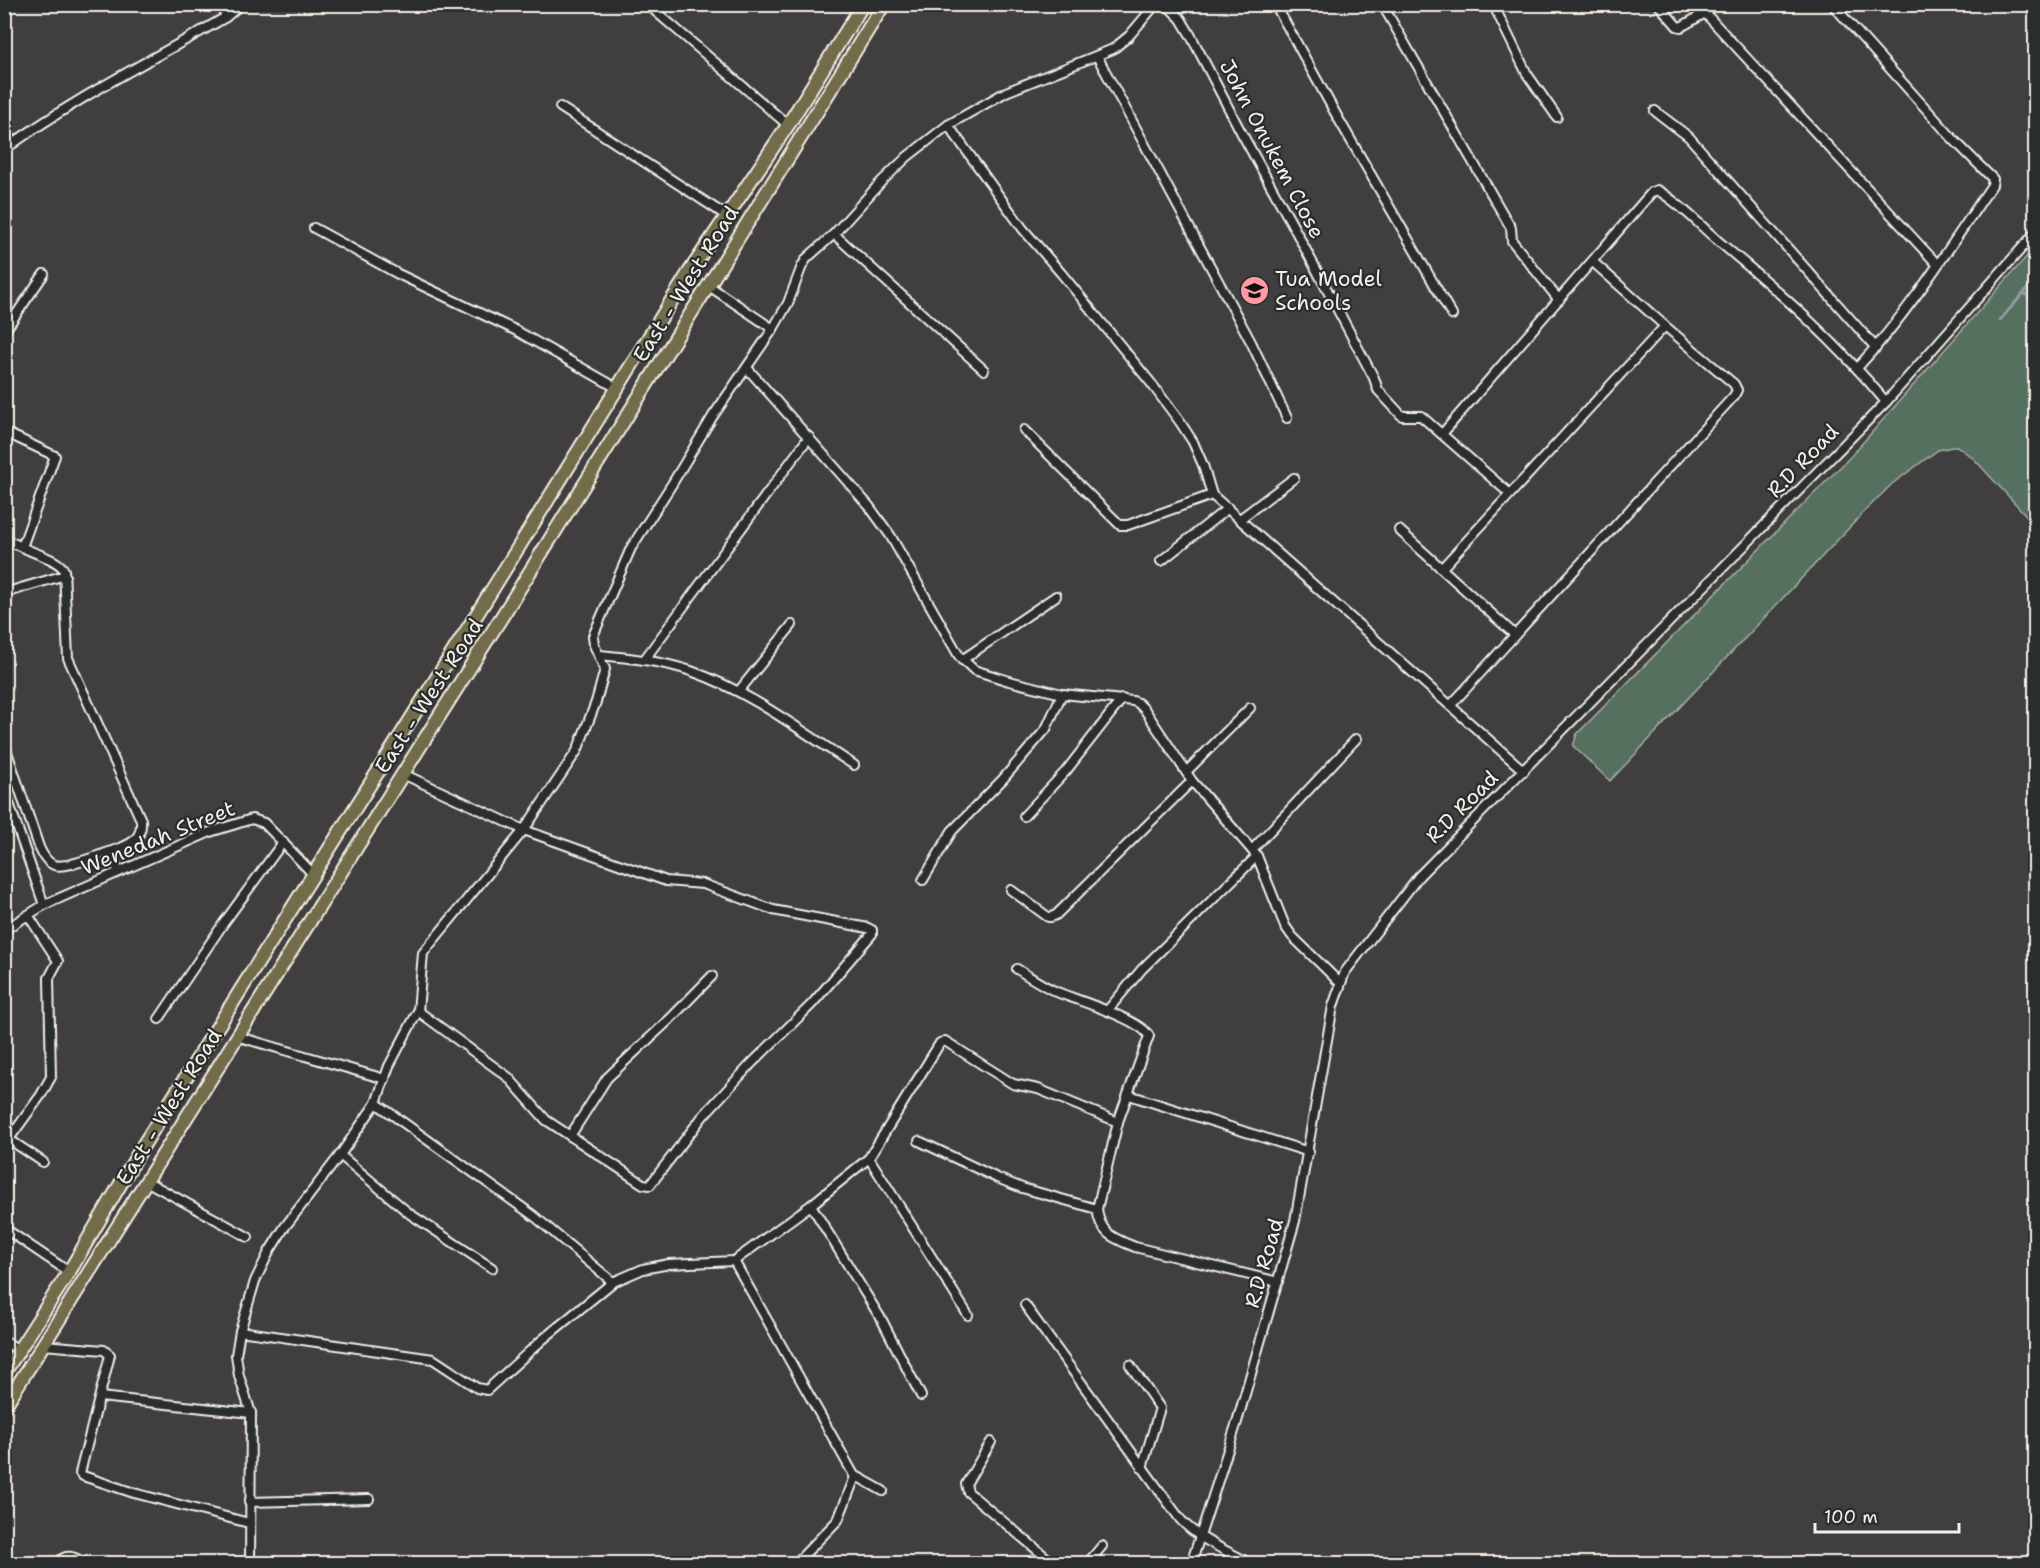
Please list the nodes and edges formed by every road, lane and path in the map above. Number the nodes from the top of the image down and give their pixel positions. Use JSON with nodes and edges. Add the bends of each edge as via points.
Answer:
{"nodes":[{"id":1,"x":221,"y":4,"type":"edge"},
{"id":2,"x":241,"y":4,"type":"edge"},
{"id":3,"x":647,"y":4,"type":"edge"},
{"id":4,"x":863,"y":4,"type":"edge"},
{"id":5,"x":884,"y":4,"type":"edge"},
{"id":6,"x":1156,"y":4,"type":"edge"},
{"id":7,"x":1166,"y":4,"type":"edge"},
{"id":8,"x":1275,"y":4,"type":"edge"},
{"id":9,"x":1382,"y":4,"type":"edge"},
{"id":10,"x":1493,"y":4,"type":"edge"},
{"id":11,"x":1658,"y":4,"type":"edge"},
{"id":12,"x":1714,"y":4,"type":"edge"},
{"id":13,"x":1832,"y":4,"type":"edge"},
{"id":14,"x":1706,"y":13,"type":"junction"},
{"id":15,"x":226,"y":16,"type":"junction"},
{"id":16,"x":1097,"y":56,"type":"junction"},
{"id":17,"x":560,"y":107,"type":"dead end"},
{"id":18,"x":1655,"y":111,"type":"dead end"},
{"id":19,"x":1557,"y":117,"type":"dead end"},
{"id":20,"x":788,"y":125,"type":"junction"},
{"id":21,"x":948,"y":125,"type":"junction"},
{"id":22,"x":4,"y":150,"type":"edge"},
{"id":23,"x":727,"y":216,"type":"junction"},
{"id":24,"x":314,"y":228,"type":"dead end"},
{"id":25,"x":2036,"y":232,"type":"edge"},
{"id":26,"x":834,"y":234,"type":"junction"},
{"id":27,"x":1593,"y":262,"type":"junction"},
{"id":28,"x":1937,"y":264,"type":"junction"},
{"id":29,"x":44,"y":274,"type":"dead end"},
{"id":30,"x":709,"y":286,"type":"junction"},
{"id":31,"x":1559,"y":300,"type":"junction"},
{"id":32,"x":1452,"y":315,"type":"dead end"},
{"id":33,"x":1665,"y":326,"type":"junction"},
{"id":34,"x":773,"y":329,"type":"junction"},
{"id":35,"x":4,"y":332,"type":"edge"},
{"id":36,"x":1876,"y":348,"type":"junction"},
{"id":37,"x":1858,"y":367,"type":"junction"},
{"id":38,"x":747,"y":368,"type":"junction"},
{"id":39,"x":984,"y":370,"type":"dead end"},
{"id":40,"x":617,"y":388,"type":"junction"},
{"id":41,"x":1886,"y":402,"type":"junction"},
{"id":42,"x":1287,"y":418,"type":"dead end"},
{"id":43,"x":1024,"y":430,"type":"dead end"},
{"id":44,"x":1442,"y":434,"type":"junction"},
{"id":45,"x":4,"y":435,"type":"edge"},
{"id":46,"x":809,"y":437,"type":"junction"},
{"id":47,"x":1294,"y":478,"type":"dead end"},
{"id":48,"x":1510,"y":494,"type":"junction"},
{"id":49,"x":1212,"y":495,"type":"junction"},
{"id":50,"x":1228,"y":508,"type":"junction"},
{"id":51,"x":1240,"y":519,"type":"junction"},
{"id":52,"x":1399,"y":530,"type":"dead end"},
{"id":53,"x":4,"y":539,"type":"edge"},
{"id":54,"x":22,"y":547,"type":"junction"},
{"id":55,"x":1161,"y":561,"type":"dead end"},
{"id":56,"x":1442,"y":568,"type":"junction"},
{"id":57,"x":65,"y":575,"type":"junction"},
{"id":58,"x":4,"y":593,"type":"edge"},
{"id":59,"x":1056,"y":596,"type":"dead end"},
{"id":60,"x":482,"y":606,"type":"junction"},
{"id":61,"x":501,"y":618,"type":"junction"},
{"id":62,"x":792,"y":625,"type":"dead end"},
{"id":63,"x":1515,"y":635,"type":"junction"},
{"id":64,"x":600,"y":655,"type":"junction"},
{"id":65,"x":644,"y":660,"type":"junction"},
{"id":66,"x":962,"y":660,"type":"junction"},
{"id":67,"x":739,"y":691,"type":"junction"},
{"id":68,"x":1062,"y":694,"type":"junction"},
{"id":69,"x":1122,"y":699,"type":"junction"},
{"id":70,"x":1451,"y":705,"type":"junction"},
{"id":71,"x":1250,"y":708,"type":"dead end"},
{"id":72,"x":1356,"y":739,"type":"dead end"},
{"id":73,"x":4,"y":743,"type":"edge"},
{"id":74,"x":854,"y":765,"type":"dead end"},
{"id":75,"x":1524,"y":771,"type":"junction"},
{"id":76,"x":1186,"y":772,"type":"junction"},
{"id":77,"x":403,"y":774,"type":"junction"},
{"id":78,"x":1192,"y":781,"type":"junction"},
{"id":79,"x":4,"y":789,"type":"edge"},
{"id":80,"x":1024,"y":816,"type":"dead end"},
{"id":81,"x":524,"y":831,"type":"junction"},
{"id":82,"x":283,"y":842,"type":"junction"},
{"id":83,"x":109,"y":852,"type":"junction"},
{"id":84,"x":1254,"y":853,"type":"junction"},
{"id":85,"x":119,"y":873,"type":"junction"},
{"id":86,"x":313,"y":874,"type":"junction"},
{"id":87,"x":923,"y":880,"type":"dead end"},
{"id":88,"x":1011,"y":890,"type":"dead end"},
{"id":89,"x":44,"y":905,"type":"junction"},
{"id":90,"x":28,"y":915,"type":"junction"},
{"id":91,"x":4,"y":930,"type":"edge"},
{"id":92,"x":1017,"y":969,"type":"dead end"},
{"id":93,"x":712,"y":976,"type":"dead end"},
{"id":94,"x":1340,"y":983,"type":"junction"},
{"id":95,"x":418,"y":1011,"type":"junction"},
{"id":96,"x":1107,"y":1011,"type":"junction"},
{"id":97,"x":159,"y":1019,"type":"dead end"},
{"id":98,"x":236,"y":1036,"type":"junction"},
{"id":99,"x":385,"y":1079,"type":"junction"},
{"id":100,"x":1129,"y":1095,"type":"junction"},
{"id":101,"x":376,"y":1103,"type":"junction"},
{"id":102,"x":1118,"y":1122,"type":"junction"},
{"id":103,"x":570,"y":1136,"type":"junction"},
{"id":104,"x":7,"y":1137,"type":"edge"},
{"id":105,"x":919,"y":1141,"type":"dead end"},
{"id":106,"x":1309,"y":1152,"type":"junction"},
{"id":107,"x":340,"y":1155,"type":"junction"},
{"id":108,"x":869,"y":1158,"type":"junction"},
{"id":109,"x":43,"y":1162,"type":"dead end"},
{"id":110,"x":146,"y":1181,"type":"junction"},
{"id":111,"x":811,"y":1205,"type":"junction"},
{"id":112,"x":1097,"y":1209,"type":"junction"},
{"id":113,"x":4,"y":1228,"type":"edge"},
{"id":114,"x":248,"y":1237,"type":"dead end"},
{"id":115,"x":734,"y":1261,"type":"junction"},
{"id":116,"x":492,"y":1268,"type":"dead end"},
{"id":117,"x":69,"y":1272,"type":"junction"},
{"id":118,"x":613,"y":1282,"type":"junction"},
{"id":119,"x":1278,"y":1282,"type":"junction"},
{"id":120,"x":1025,"y":1305,"type":"dead end"},
{"id":121,"x":968,"y":1315,"type":"dead end"},
{"id":122,"x":240,"y":1331,"type":"junction"},
{"id":123,"x":4,"y":1341,"type":"edge"},
{"id":124,"x":43,"y":1346,"type":"junction"},
{"id":125,"x":19,"y":1350,"type":"junction"},
{"id":126,"x":1130,"y":1365,"type":"dead end"},
{"id":127,"x":4,"y":1373,"type":"edge"},
{"id":128,"x":921,"y":1396,"type":"dead end"},
{"id":129,"x":100,"y":1397,"type":"junction"},
{"id":130,"x":4,"y":1407,"type":"edge"},
{"id":131,"x":251,"y":1413,"type":"junction"},
{"id":132,"x":991,"y":1442,"type":"dead end"},
{"id":133,"x":1142,"y":1468,"type":"junction"},
{"id":134,"x":855,"y":1477,"type":"junction"},
{"id":135,"x":883,"y":1491,"type":"dead end"},
{"id":136,"x":369,"y":1500,"type":"dead end"},
{"id":137,"x":249,"y":1502,"type":"junction"},
{"id":138,"x":249,"y":1523,"type":"junction"},
{"id":139,"x":1200,"y":1537,"type":"junction"},
{"id":140,"x":1102,"y":1546,"type":"dead end"},
{"id":141,"x":57,"y":1563,"type":"edge"},
{"id":142,"x":87,"y":1563,"type":"edge"},
{"id":143,"x":250,"y":1563,"type":"edge"},
{"id":144,"x":795,"y":1563,"type":"edge"},
{"id":145,"x":1054,"y":1563,"type":"edge"},
{"id":146,"x":1088,"y":1563,"type":"edge"},
{"id":147,"x":1191,"y":1563,"type":"edge"},
{"id":148,"x":1251,"y":1563,"type":"edge"}],
"edges":[{"from":1,"to":15,"type":"street"},
{"from":2,"to":15,"type":"street"},
{"from":3,"to":20,"type":"street"},
{"from":4,"to":20,"type":"main road","name":"East - West Road"},
{"from":5,"to":30,"type":"main road","name":"East - West Road"},
{"from":6,"to":16,"type":"street","via":[[1129,36]]},
{"from":7,"to":44,"type":"street","name":"John Onukem Close","via":[[1191,36],[1378,390],[1402,416],[1421,416]]},
{"from":8,"to":32,"type":"street"},
{"from":9,"to":31,"type":"street","via":[[1511,228],[1512,241]]},
{"from":10,"to":19,"type":"street","via":[[1527,74]]},
{"from":11,"to":14,"type":"street","via":[[1681,27]]},
{"from":12,"to":14,"type":"street"},
{"from":13,"to":28,"type":"street","via":[[1993,179]]},
{"from":14,"to":28,"type":"street"},
{"from":15,"to":22,"type":"street"},
{"from":16,"to":21,"type":"street","via":[[1006,92]]},
{"from":16,"to":42,"type":"street","via":[[1251,342]]},
{"from":17,"to":23,"type":"street"},
{"from":18,"to":36,"type":"street","via":[[1689,137]]},
{"from":20,"to":23,"type":"main road","name":"East - West Road"},
{"from":21,"to":26,"type":"street","via":[[907,157]]},
{"from":21,"to":49,"type":"street","via":[[1023,229],[1180,422],[1196,450]]},
{"from":23,"to":40,"type":"main road","name":"East - West Road"},
{"from":24,"to":40,"type":"street","via":[[514,330]]},
{"from":25,"to":41,"type":"street","name":"R.D Road"},
{"from":26,"to":34,"type":"street","via":[[802,266]]},
{"from":26,"to":39,"type":"street"},
{"from":27,"to":31,"type":"street"},
{"from":27,"to":33,"type":"street"},
{"from":27,"to":37,"type":"street","via":[[1657,190]]},
{"from":28,"to":36,"type":"street"},
{"from":29,"to":35,"type":"street"},
{"from":30,"to":34,"type":"street"},
{"from":30,"to":61,"type":"main road","name":"East - West Road"},
{"from":31,"to":44,"type":"street"},
{"from":33,"to":48,"type":"street"},
{"from":33,"to":63,"type":"street","via":[[1737,390]]},
{"from":34,"to":38,"type":"street"},
{"from":36,"to":37,"type":"street"},
{"from":37,"to":41,"type":"street"},
{"from":38,"to":46,"type":"street"},
{"from":38,"to":64,"type":"street","via":[[631,548],[593,636]]},
{"from":40,"to":60,"type":"main road","name":"East - West Road"},
{"from":41,"to":75,"type":"street","name":"R.D Road"},
{"from":43,"to":49,"type":"street","via":[[1120,525]]},
{"from":44,"to":48,"type":"street"},
{"from":45,"to":54,"type":"street","via":[[56,456]]},
{"from":46,"to":65,"type":"street"},
{"from":46,"to":66,"type":"street","via":[[890,535]]},
{"from":47,"to":51,"type":"street"},
{"from":48,"to":56,"type":"street"},
{"from":49,"to":50,"type":"street"},
{"from":50,"to":51,"type":"street"},
{"from":50,"to":55,"type":"street"},
{"from":51,"to":70,"type":"street"},
{"from":52,"to":56,"type":"street"},
{"from":53,"to":54,"type":"street"},
{"from":54,"to":57,"type":"street","via":[[57,561]]},
{"from":56,"to":63,"type":"street"},
{"from":57,"to":58,"type":"street"},
{"from":57,"to":83,"type":"street","via":[[68,658],[141,820],[142,829],[136,839]]},
{"from":59,"to":66,"type":"street"},
{"from":60,"to":61,"type":"main road"},
{"from":60,"to":86,"type":"main road","name":"East - West Road"},
{"from":61,"to":77,"type":"main road","name":"East - West Road"},
{"from":62,"to":67,"type":"street"},
{"from":63,"to":70,"type":"street"},
{"from":64,"to":65,"type":"street"},
{"from":64,"to":81,"type":"street","via":[[605,669],[581,743]]},
{"from":65,"to":67,"type":"street","via":[[690,671]]},
{"from":66,"to":68,"type":"street","via":[[975,670]]},
{"from":67,"to":74,"type":"street"},
{"from":68,"to":69,"type":"street"},
{"from":68,"to":87,"type":"street","via":[[1046,729],[952,831]]},
{"from":69,"to":76,"type":"street","via":[[1145,710]]},
{"from":69,"to":80,"type":"street","via":[[1066,771]]},
{"from":70,"to":75,"type":"street"},
{"from":71,"to":76,"type":"street"},
{"from":72,"to":84,"type":"street"},
{"from":73,"to":83,"type":"street","via":[[39,847],[49,862],[65,865]]},
{"from":75,"to":94,"type":"street","name":"R.D Road","via":[[1419,876]]},
{"from":76,"to":78,"type":"street"},
{"from":77,"to":81,"type":"street"},
{"from":77,"to":98,"type":"main road","name":"East - West Road"},
{"from":78,"to":84,"type":"street"},
{"from":78,"to":88,"type":"street","via":[[1052,918]]},
{"from":79,"to":89,"type":"street"},
{"from":81,"to":95,"type":"street","via":[[423,953]]},
{"from":81,"to":103,"type":"street","via":[[666,881],[703,884],[773,910],[872,930],[812,1004],[703,1116],[650,1185]]},
{"from":82,"to":85,"type":"street","name":"Wenedah Street","via":[[264,823],[252,819],[210,832]]},
{"from":82,"to":86,"type":"street","name":"Wenedah Street"},
{"from":82,"to":97,"type":"street"},
{"from":83,"to":85,"type":"street"},
{"from":84,"to":94,"type":"street","via":[[1285,926]]},
{"from":84,"to":96,"type":"street"},
{"from":85,"to":89,"type":"street","name":"Wenedah Street"},
{"from":86,"to":117,"type":"main road","name":"East - West Road"},
{"from":89,"to":90,"type":"street","name":"Wenedah Street"},
{"from":90,"to":91,"type":"street","name":"Wenedah Street"},
{"from":90,"to":104,"type":"street","via":[[58,961],[49,978],[52,1068],[47,1085]]},
{"from":92,"to":96,"type":"street","via":[[1056,992]]},
{"from":93,"to":103,"type":"street","via":[[608,1078]]},
{"from":94,"to":106,"type":"street","name":"R.D Road","via":[[1318,1085]]},
{"from":95,"to":99,"type":"street"},
{"from":95,"to":103,"type":"street","via":[[508,1077],[539,1114]]},
{"from":96,"to":100,"type":"street","via":[[1149,1036]]},
{"from":98,"to":99,"type":"street"},
{"from":98,"to":110,"type":"main road","name":"East - West Road"},
{"from":99,"to":101,"type":"street"},
{"from":100,"to":102,"type":"street"},
{"from":100,"to":106,"type":"street"},
{"from":101,"to":107,"type":"street"},
{"from":101,"to":118,"type":"street","via":[[534,1216]]},
{"from":102,"to":108,"type":"street","via":[[1038,1089],[1013,1084],[945,1041],[940,1043]]},
{"from":102,"to":112,"type":"street"},
{"from":104,"to":109,"type":"street"},
{"from":105,"to":112,"type":"street","via":[[1022,1188]]},
{"from":106,"to":119,"type":"street","name":"R.D Road"},
{"from":107,"to":116,"type":"street","via":[[410,1214]]},
{"from":107,"to":122,"type":"street","via":[[269,1252],[255,1281]]},
{"from":108,"to":111,"type":"street"},
{"from":108,"to":121,"type":"street"},
{"from":110,"to":114,"type":"street"},
{"from":110,"to":124,"type":"main road","name":"East - West Road"},
{"from":111,"to":115,"type":"street"},
{"from":111,"to":128,"type":"street","via":[[884,1322]]},
{"from":112,"to":119,"type":"street","via":[[1099,1223],[1106,1232],[1135,1247]]},
{"from":113,"to":117,"type":"street"},
{"from":115,"to":118,"type":"street","via":[[669,1264],[643,1269]]},
{"from":115,"to":134,"type":"street"},
{"from":117,"to":125,"type":"main road","name":"East - West Road"},
{"from":118,"to":122,"type":"street","via":[[484,1391],[434,1359]]},
{"from":119,"to":139,"type":"street","name":"R.D Road"},
{"from":120,"to":133,"type":"street"},
{"from":122,"to":131,"type":"street","via":[[236,1363]]},
{"from":123,"to":125,"type":"street"},
{"from":124,"to":129,"type":"street","via":[[108,1352],[110,1358]]},
{"from":124,"to":130,"type":"main road","name":"East - West Road"},
{"from":125,"to":127,"type":"main road","name":"East - West Road"},
{"from":126,"to":133,"type":"street","via":[[1160,1407]]},
{"from":129,"to":131,"type":"street"},
{"from":129,"to":138,"type":"street","via":[[80,1473],[83,1476]]},
{"from":131,"to":137,"type":"street"},
{"from":132,"to":145,"type":"street","via":[[966,1484],[968,1492]]},
{"from":133,"to":139,"type":"street","via":[[1180,1519]]},
{"from":134,"to":135,"type":"street"},
{"from":134,"to":144,"type":"street","via":[[835,1525]]},
{"from":136,"to":137,"type":"street"},
{"from":137,"to":138,"type":"street"},
{"from":138,"to":143,"type":"street"},
{"from":139,"to":147,"type":"street","name":"R.D Road"},
{"from":139,"to":148,"type":"street"},
{"from":140,"to":146,"type":"street"},
{"from":141,"to":142,"type":"street","via":[[66,1556]]}]}
